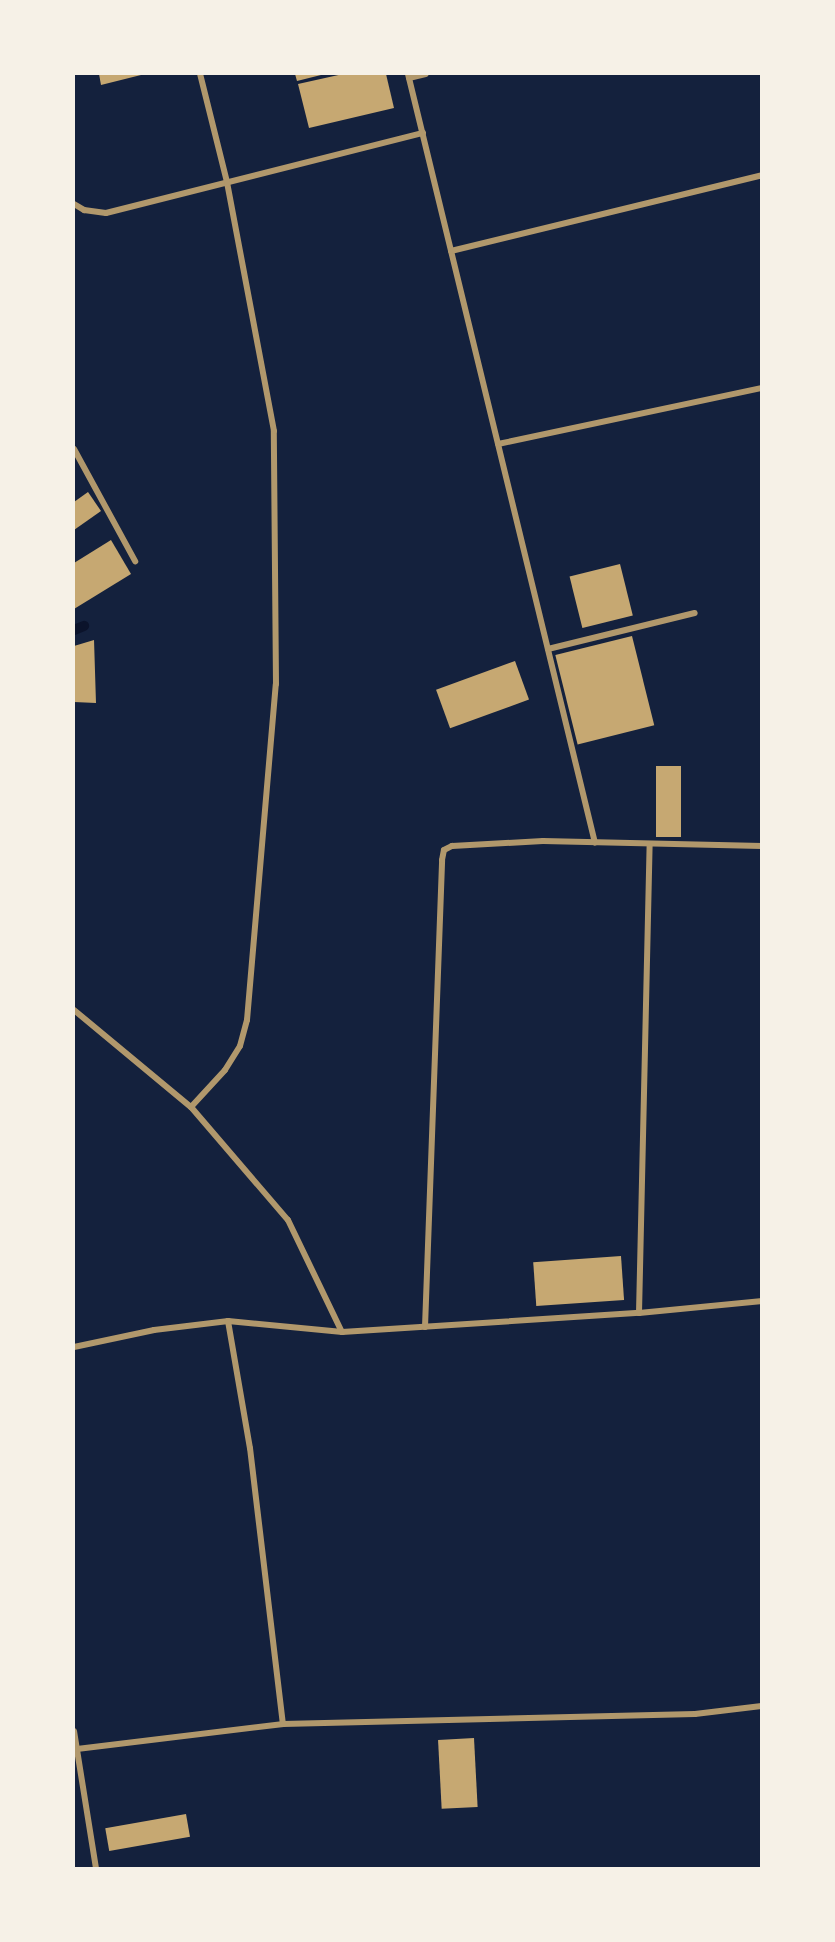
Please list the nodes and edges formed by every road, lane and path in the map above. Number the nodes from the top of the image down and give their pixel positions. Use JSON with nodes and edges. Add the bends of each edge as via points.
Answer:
{"nodes":[{"id":1,"x":200,"y":74,"type":"edge"},
{"id":2,"x":426,"y":74,"type":"edge"},
{"id":3,"x":409,"y":76,"type":"edge"},
{"id":4,"x":423,"y":133,"type":"junction"},
{"id":5,"x":762,"y":175,"type":"edge"},
{"id":6,"x":227,"y":182,"type":"junction"},
{"id":7,"x":74,"y":204,"type":"edge"},
{"id":8,"x":451,"y":251,"type":"junction"},
{"id":9,"x":762,"y":387,"type":"edge"},
{"id":10,"x":498,"y":444,"type":"junction"},
{"id":11,"x":74,"y":449,"type":"edge"},
{"id":12,"x":135,"y":561,"type":"dead end"},
{"id":13,"x":695,"y":613,"type":"dead end"},
{"id":14,"x":548,"y":649,"type":"junction"},
{"id":15,"x":595,"y":843,"type":"junction"},
{"id":16,"x":650,"y":844,"type":"junction"},
{"id":17,"x":762,"y":846,"type":"edge"},
{"id":18,"x":74,"y":1010,"type":"edge"},
{"id":19,"x":191,"y":1107,"type":"junction"},
{"id":20,"x":762,"y":1301,"type":"edge"},
{"id":21,"x":639,"y":1312,"type":"junction"},
{"id":22,"x":228,"y":1321,"type":"junction"},
{"id":23,"x":425,"y":1327,"type":"junction"},
{"id":24,"x":342,"y":1332,"type":"junction"},
{"id":25,"x":74,"y":1347,"type":"edge"},
{"id":26,"x":762,"y":1706,"type":"edge"},
{"id":27,"x":283,"y":1724,"type":"junction"},
{"id":28,"x":74,"y":1731,"type":"edge"},
{"id":29,"x":76,"y":1749,"type":"junction"},
{"id":30,"x":96,"y":1869,"type":"edge"}],
"edges":[{"from":1,"to":6,"type":"street"},
{"from":2,"to":3,"type":"street"},
{"from":3,"to":4,"type":"street"},
{"from":4,"to":6,"type":"street"},
{"from":4,"to":8,"type":"street"},
{"from":5,"to":8,"type":"street"},
{"from":6,"to":7,"type":"street","via":[[106,213],[84,210]]},
{"from":6,"to":19,"type":"street","via":[[274,431],[276,684],[247,1020],[240,1046],[225,1070]]},
{"from":8,"to":10,"type":"street"},
{"from":9,"to":10,"type":"street"},
{"from":10,"to":14,"type":"street"},
{"from":11,"to":12,"type":"street"},
{"from":13,"to":14,"type":"street"},
{"from":14,"to":15,"type":"street"},
{"from":15,"to":16,"type":"street"},
{"from":15,"to":23,"type":"street","via":[[543,841],[452,846],[444,850]]},
{"from":16,"to":17,"type":"street"},
{"from":16,"to":21,"type":"street"},
{"from":18,"to":19,"type":"street"},
{"from":19,"to":24,"type":"street","via":[[288,1220]]},
{"from":20,"to":21,"type":"street"},
{"from":21,"to":23,"type":"street"},
{"from":22,"to":24,"type":"street"},
{"from":22,"to":25,"type":"street","via":[[154,1330]]},
{"from":22,"to":27,"type":"street","via":[[250,1448]]},
{"from":23,"to":24,"type":"street"},
{"from":26,"to":27,"type":"street","via":[[695,1714]]},
{"from":27,"to":29,"type":"street"},
{"from":28,"to":29,"type":"street"},
{"from":29,"to":30,"type":"street"}]}
